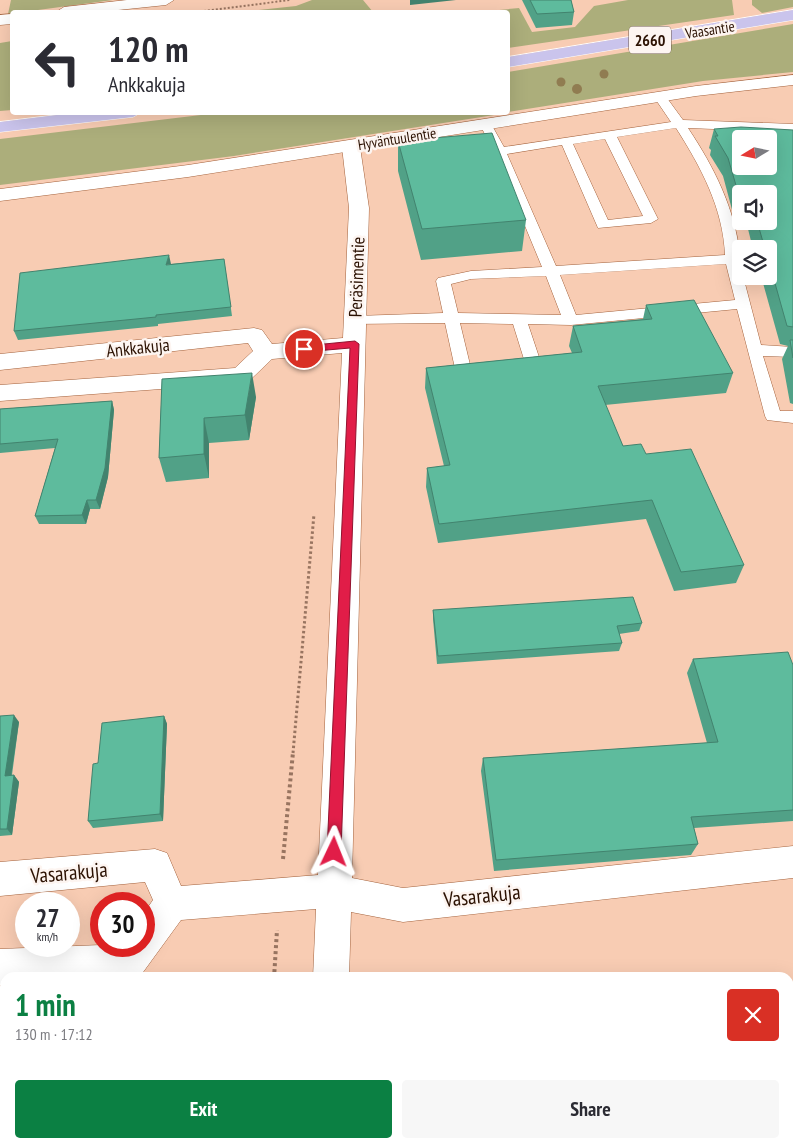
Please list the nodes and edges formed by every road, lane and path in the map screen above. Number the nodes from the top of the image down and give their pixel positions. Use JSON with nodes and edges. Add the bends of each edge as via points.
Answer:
{"nodes":[{"id":1,"x":166,"y":0,"type":"edge"},
{"id":2,"x":290,"y":0,"type":"edge"},
{"id":3,"x":81,"y":10,"type":"edge"},
{"id":4,"x":212,"y":10,"type":"edge"},
{"id":5,"x":793,"y":15,"type":"edge"},
{"id":6,"x":510,"y":62,"type":"edge"},
{"id":7,"x":793,"y":80,"type":"edge"},
{"id":8,"x":660,"y":97,"type":"junction"},
{"id":9,"x":106,"y":115,"type":"edge"},
{"id":10,"x":679,"y":124,"type":"junction"},
{"id":11,"x":486,"y":125,"type":"junction"},
{"id":12,"x":0,"y":127,"type":"edge"},
{"id":13,"x":793,"y":128,"type":"edge"},
{"id":14,"x":609,"y":134,"type":"junction"},
{"id":15,"x":566,"y":141,"type":"junction"},
{"id":16,"x":351,"y":147,"type":"junction"},
{"id":17,"x":500,"y":151,"type":"junction"},
{"id":18,"x":0,"y":195,"type":"edge"},
{"id":19,"x":732,"y":240,"type":"edge"},
{"id":20,"x":732,"y":259,"type":"edge"},
{"id":21,"x":551,"y":271,"type":"junction"},
{"id":22,"x":738,"y":285,"type":"edge"},
{"id":23,"x":743,"y":304,"type":"junction"},
{"id":24,"x":450,"y":318,"type":"junction"},
{"id":25,"x":519,"y":320,"type":"junction"},
{"id":26,"x":571,"y":320,"type":"junction"},
{"id":27,"x":355,"y":333,"type":"junction"},
{"id":28,"x":754,"y":350,"type":"junction"},
{"id":29,"x":266,"y":352,"type":"junction"},
{"id":30,"x":793,"y":352,"type":"edge"},
{"id":31,"x":0,"y":362,"type":"edge"},
{"id":32,"x":535,"y":369,"type":"edge"},
{"id":33,"x":464,"y":373,"type":"edge"},
{"id":34,"x":0,"y":393,"type":"edge"},
{"id":35,"x":793,"y":417,"type":"edge"},
{"id":36,"x":314,"y":508,"type":"dead end"},
{"id":37,"x":793,"y":862,"type":"edge"},
{"id":38,"x":0,"y":879,"type":"edge"},
{"id":39,"x":333,"y":891,"type":"junction"},
{"id":40,"x":280,"y":893,"type":"junction"},
{"id":41,"x":172,"y":904,"type":"junction"},
{"id":42,"x":155,"y":926,"type":"edge"},
{"id":43,"x":132,"y":957,"type":"edge"},
{"id":44,"x":0,"y":967,"type":"edge"},
{"id":45,"x":274,"y":972,"type":"edge"},
{"id":46,"x":331,"y":972,"type":"edge"}],
"edges":[{"from":1,"to":3,"type":"street"},
{"from":2,"to":4,"type":"path"},
{"from":5,"to":6,"type":"main road","name":"Vaasantie","number":"2660"},
{"from":7,"to":8,"type":"street","name":"Hyväntuulentie"},
{"from":8,"to":10,"type":"lane"},
{"from":8,"to":11,"type":"street","name":"Hyväntuulentie"},
{"from":9,"to":12,"type":"main road"},
{"from":10,"to":13,"type":"lane"},
{"from":10,"to":14,"type":"lane"},
{"from":10,"to":19,"type":"lane","via":[[717,190]]},
{"from":11,"to":16,"type":"street","name":"Hyväntuulentie"},
{"from":11,"to":17,"type":"lane"},
{"from":14,"to":15,"type":"lane"},
{"from":14,"to":15,"type":"lane","via":[[651,219],[603,225]]},
{"from":15,"to":17,"type":"lane"},
{"from":16,"to":18,"type":"street","name":"Hyväntuulentie"},
{"from":16,"to":27,"type":"street","name":"Peräsimentie","via":[[359,208]]},
{"from":17,"to":21,"type":"lane"},
{"from":20,"to":21,"type":"lane"},
{"from":21,"to":24,"type":"lane","via":[[471,275],[443,281]]},
{"from":21,"to":26,"type":"lane"},
{"from":22,"to":23,"type":"lane"},
{"from":23,"to":26,"type":"lane"},
{"from":23,"to":28,"type":"lane"},
{"from":24,"to":25,"type":"lane"},
{"from":24,"to":27,"type":"lane"},
{"from":24,"to":33,"type":"lane"},
{"from":25,"to":26,"type":"lane"},
{"from":25,"to":32,"type":"lane"},
{"from":27,"to":29,"type":"street"},
{"from":27,"to":39,"type":"street","name":"Peräsimentie"},
{"from":28,"to":30,"type":"lane"},
{"from":28,"to":35,"type":"lane","via":[[773,416]]},
{"from":29,"to":31,"type":"street","name":"Ankkakuja","via":[[254,335]]},
{"from":29,"to":34,"type":"street","name":"Ankkakuja","via":[[241,375]]},
{"from":36,"to":40,"type":"path"},
{"from":37,"to":39,"type":"street","name":"Vasarakuja","via":[[403,904]]},
{"from":38,"to":41,"type":"street","name":"Vasarakuja","via":[[154,865]]},
{"from":39,"to":40,"type":"street","name":"Vasarakuja"},
{"from":39,"to":46,"type":"street","name":"Peräsimentie"},
{"from":40,"to":41,"type":"street","name":"Vasarakuja"},
{"from":40,"to":45,"type":"path"},
{"from":41,"to":42,"type":"street"},
{"from":43,"to":44,"type":"street","via":[[128,962]]}]}
